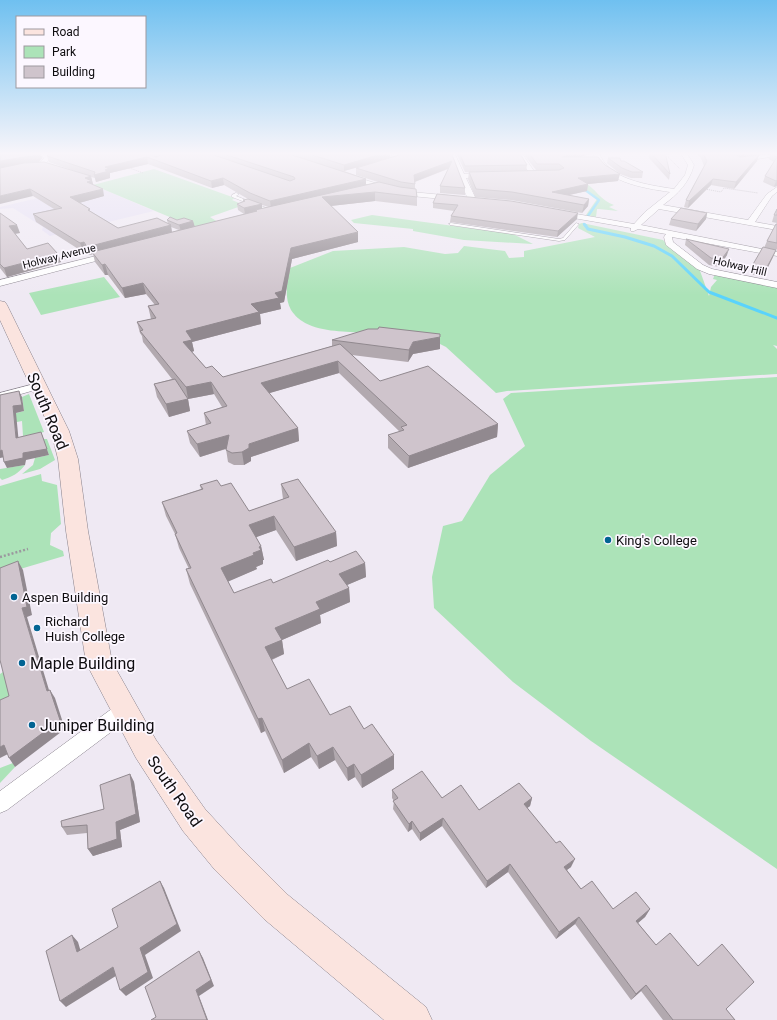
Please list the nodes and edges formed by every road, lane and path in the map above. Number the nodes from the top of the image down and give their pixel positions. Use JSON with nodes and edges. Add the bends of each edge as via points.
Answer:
{"nodes":[{"id":1,"x":244,"y":200,"type":"edge"},
{"id":2,"x":665,"y":200,"type":"edge"},
{"id":3,"x":766,"y":200,"type":"edge"},
{"id":4,"x":657,"y":206,"type":"junction"},
{"id":5,"x":276,"y":211,"type":"joint"},
{"id":6,"x":554,"y":212,"type":"edge"},
{"id":7,"x":257,"y":215,"type":"edge"},
{"id":8,"x":750,"y":223,"type":"junction"},
{"id":9,"x":452,"y":224,"type":"edge"},
{"id":10,"x":577,"y":224,"type":"dead end"},
{"id":11,"x":634,"y":227,"type":"junction"},
{"id":12,"x":777,"y":228,"type":"edge"},
{"id":13,"x":669,"y":235,"type":"junction"},
{"id":14,"x":119,"y":252,"type":"edge"},
{"id":15,"x":777,"y":254,"type":"edge"},
{"id":16,"x":777,"y":261,"type":"edge"},
{"id":17,"x":0,"y":283,"type":"edge"},
{"id":18,"x":777,"y":285,"type":"edge"},
{"id":19,"x":0,"y":305,"type":"edge"},
{"id":20,"x":38,"y":386,"type":"junction"},
{"id":21,"x":0,"y":397,"type":"edge"},
{"id":22,"x":28,"y":550,"type":"dead end"},
{"id":23,"x":0,"y":558,"type":"edge"},
{"id":24,"x":124,"y":711,"type":"junction"},
{"id":25,"x":0,"y":803,"type":"edge"},
{"id":26,"x":413,"y":1020,"type":"edge"}],
"edges":[{"from":1,"to":5,"type":"lane"},
{"from":2,"to":4,"type":"street"},
{"from":3,"to":8,"type":"street"},
{"from":4,"to":8,"type":"street"},
{"from":4,"to":11,"type":"street"},
{"from":5,"to":7,"type":"street"},
{"from":6,"to":11,"type":"street"},
{"from":8,"to":12,"type":"street"},
{"from":9,"to":10,"type":"lane","via":[[559,240],[564,239]]},
{"from":11,"to":13,"type":"street"},
{"from":13,"to":15,"type":"street"},
{"from":13,"to":16,"type":"street"},
{"from":13,"to":18,"type":"street","name":"Holway Hill","via":[[669,243],[700,267]]},
{"from":14,"to":17,"type":"street","name":"Holway Avenue"},
{"from":19,"to":20,"type":"main road","name":"South Road"},
{"from":20,"to":21,"type":"street"},
{"from":20,"to":24,"type":"main road","name":"South Road","via":[[60,431],[68,459],[99,663]]},
{"from":22,"to":23,"type":"path"},
{"from":24,"to":25,"type":"street"},
{"from":24,"to":26,"type":"main road","name":"South Road","via":[[146,749],[194,820],[227,858],[276,907]]}]}
